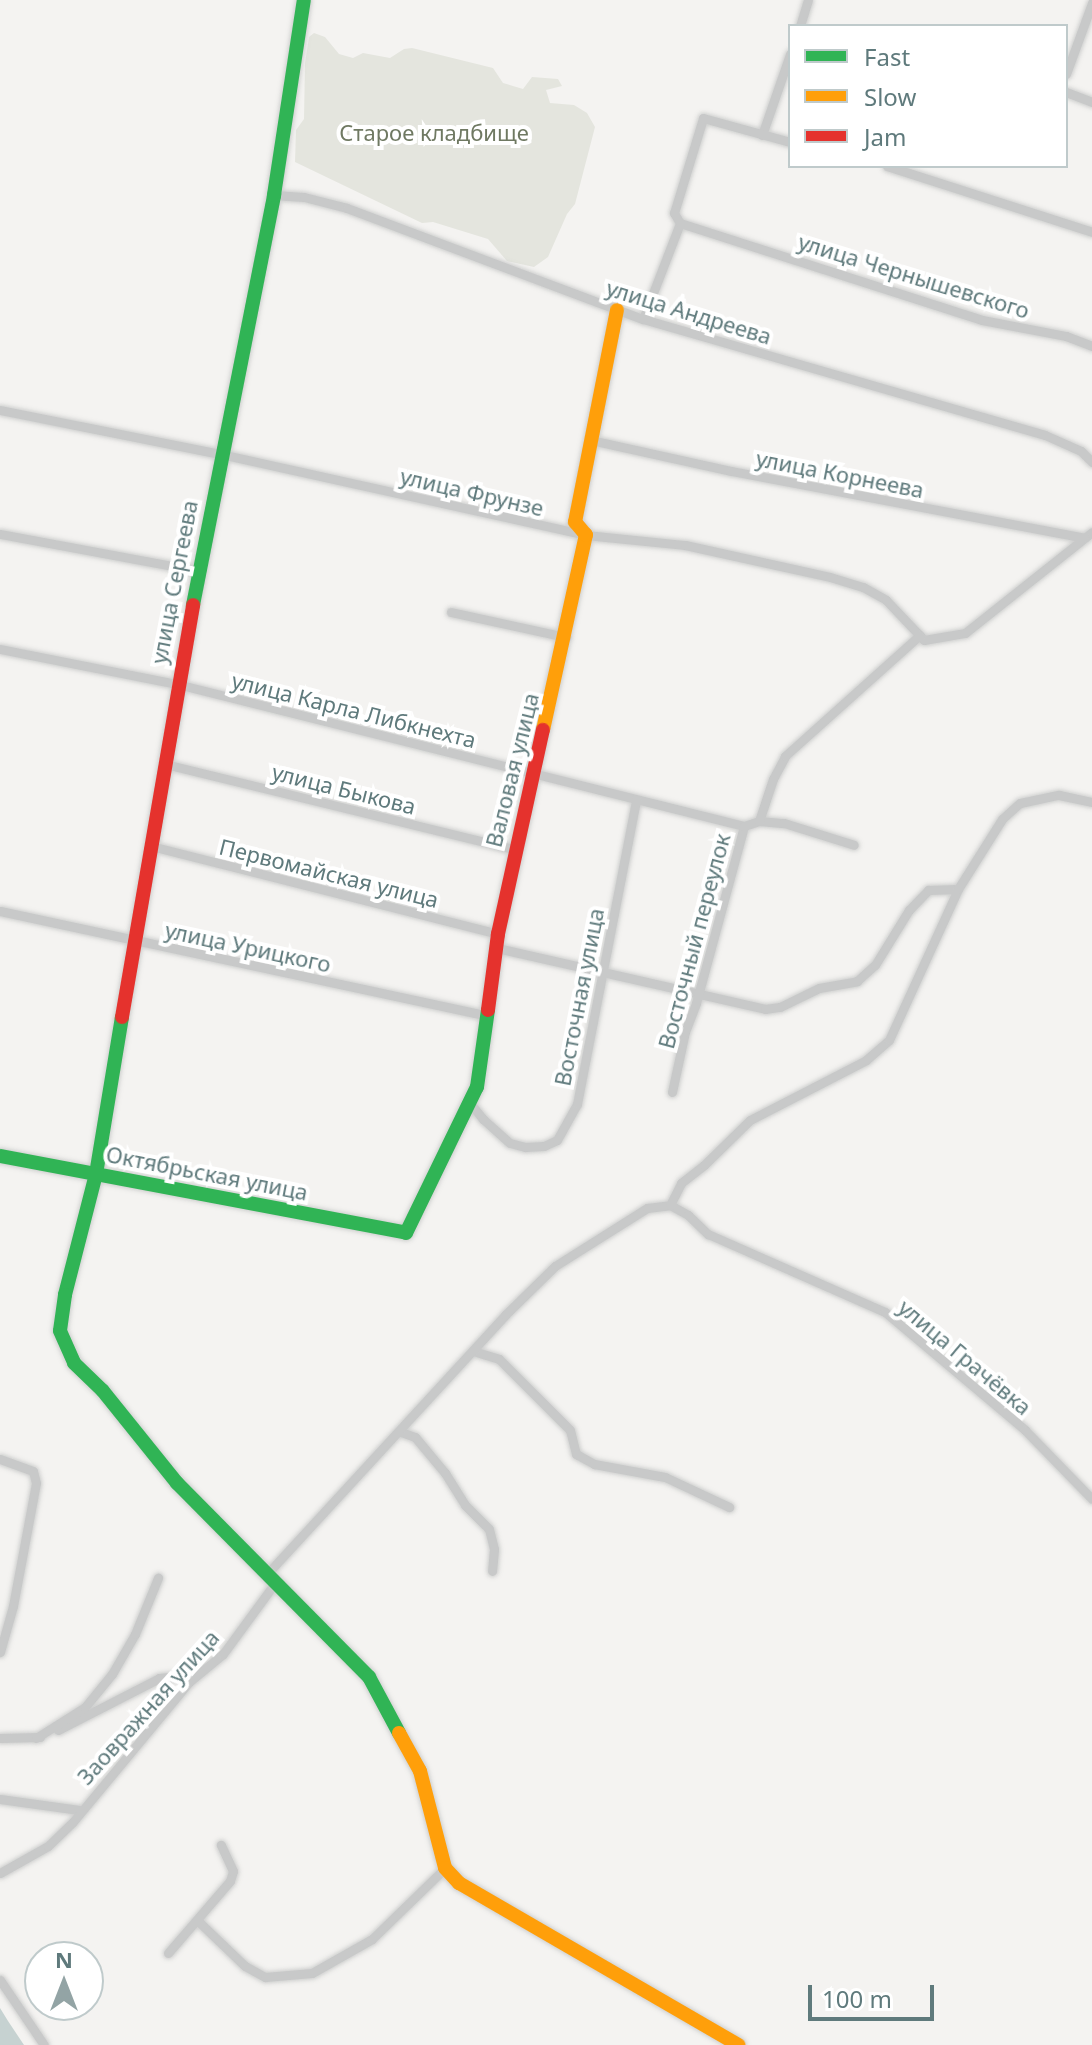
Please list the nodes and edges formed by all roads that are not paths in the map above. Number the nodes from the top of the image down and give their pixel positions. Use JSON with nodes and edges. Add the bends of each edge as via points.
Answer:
{"nodes":[{"id":1,"x":304,"y":0,"type":"edge"},
{"id":2,"x":808,"y":0,"type":"edge"},
{"id":3,"x":1092,"y":3,"type":"edge"},
{"id":4,"x":801,"y":24,"type":"edge"},
{"id":5,"x":788,"y":60,"type":"edge"},
{"id":6,"x":1068,"y":69,"type":"edge"},
{"id":7,"x":1068,"y":93,"type":"edge"},
{"id":8,"x":1092,"y":102,"type":"edge"},
{"id":9,"x":762,"y":135,"type":"junction"},
{"id":10,"x":788,"y":142,"type":"edge"},
{"id":11,"x":893,"y":168,"type":"edge"},
{"id":12,"x":274,"y":195,"type":"junction"},
{"id":13,"x":680,"y":223,"type":"junction"},
{"id":14,"x":1092,"y":232,"type":"edge"},
{"id":15,"x":617,"y":310,"type":"junction"},
{"id":16,"x":643,"y":319,"type":"junction"},
{"id":17,"x":1092,"y":346,"type":"edge"},
{"id":18,"x":0,"y":410,"type":"edge"},
{"id":19,"x":591,"y":440,"type":"junction"},
{"id":20,"x":221,"y":454,"type":"junction"},
{"id":21,"x":1092,"y":462,"type":"edge"},
{"id":22,"x":0,"y":534,"type":"edge"},
{"id":23,"x":586,"y":535,"type":"junction"},
{"id":24,"x":1088,"y":535,"type":"edge"},
{"id":25,"x":200,"y":571,"type":"junction"},
{"id":26,"x":451,"y":612,"type":"dead end"},
{"id":27,"x":920,"y":635,"type":"junction"},
{"id":28,"x":566,"y":637,"type":"junction"},
{"id":29,"x":0,"y":649,"type":"edge"},
{"id":30,"x":177,"y":684,"type":"junction"},
{"id":31,"x":165,"y":764,"type":"junction"},
{"id":32,"x":533,"y":774,"type":"junction"},
{"id":33,"x":636,"y":800,"type":"junction"},
{"id":34,"x":1092,"y":802,"type":"edge"},
{"id":35,"x":759,"y":821,"type":"junction"},
{"id":36,"x":744,"y":826,"type":"junction"},
{"id":37,"x":854,"y":845,"type":"dead end"},
{"id":38,"x":151,"y":846,"type":"junction"},
{"id":39,"x":515,"y":849,"type":"junction"},
{"id":40,"x":958,"y":889,"type":"junction"},
{"id":41,"x":0,"y":911,"type":"edge"},
{"id":42,"x":497,"y":941,"type":"junction"},
{"id":43,"x":136,"y":942,"type":"junction"},
{"id":44,"x":603,"y":971,"type":"junction"},
{"id":45,"x":697,"y":991,"type":"junction"},
{"id":46,"x":489,"y":1016,"type":"junction"},
{"id":47,"x":672,"y":1092,"type":"dead end"},
{"id":48,"x":470,"y":1103,"type":"junction"},
{"id":49,"x":0,"y":1156,"type":"edge"},
{"id":50,"x":96,"y":1174,"type":"junction"},
{"id":51,"x":670,"y":1205,"type":"junction"},
{"id":52,"x":406,"y":1233,"type":"joint"},
{"id":53,"x":473,"y":1351,"type":"junction"},
{"id":54,"x":401,"y":1432,"type":"junction"},
{"id":55,"x":0,"y":1459,"type":"edge"},
{"id":56,"x":1092,"y":1499,"type":"edge"},
{"id":57,"x":729,"y":1507,"type":"dead end"},
{"id":58,"x":492,"y":1571,"type":"dead end"},
{"id":59,"x":158,"y":1578,"type":"dead end"},
{"id":60,"x":271,"y":1579,"type":"junction"},
{"id":61,"x":0,"y":1652,"type":"edge"},
{"id":62,"x":189,"y":1682,"type":"junction"},
{"id":63,"x":0,"y":1738,"type":"edge"},
{"id":64,"x":36,"y":1738,"type":"junction"},
{"id":65,"x":0,"y":1799,"type":"edge"},
{"id":66,"x":79,"y":1810,"type":"junction"},
{"id":67,"x":221,"y":1845,"type":"dead end"},
{"id":68,"x":445,"y":1868,"type":"junction"},
{"id":69,"x":0,"y":1873,"type":"edge"},
{"id":70,"x":198,"y":1921,"type":"junction"},
{"id":71,"x":168,"y":1953,"type":"dead end"},
{"id":72,"x":0,"y":1980,"type":"edge"},
{"id":73,"x":44,"y":2045,"type":"edge"},
{"id":74,"x":739,"y":2045,"type":"edge"}],
"edges":[{"from":1,"to":12,"type":"street","name":"улица Сергеева"},
{"from":2,"to":4,"type":"street"},
{"from":3,"to":6,"type":"street"},
{"from":5,"to":9,"type":"street"},
{"from":7,"to":8,"type":"street"},
{"from":9,"to":10,"type":"street"},
{"from":9,"to":13,"type":"street","via":[[703,118],[674,213]]},
{"from":11,"to":14,"type":"street"},
{"from":12,"to":15,"type":"street","name":"улица Андреева","via":[[347,208]]},
{"from":12,"to":20,"type":"street","name":"улица Сергеева"},
{"from":13,"to":16,"type":"street"},
{"from":13,"to":17,"type":"street","name":"улица Чернышевского","via":[[982,320]]},
{"from":15,"to":16,"type":"street","name":"улица Андреева"},
{"from":15,"to":19,"type":"street","name":"Валовая улица"},
{"from":16,"to":21,"type":"street","name":"улица Андреева","via":[[1045,435],[1081,451]]},
{"from":18,"to":20,"type":"street","name":"улица Фрунзе"},
{"from":19,"to":23,"type":"street","name":"Валовая улица","via":[[575,522]]},
{"from":19,"to":24,"type":"street","name":"улица Корнеева","via":[[731,471]]},
{"from":20,"to":23,"type":"street","name":"улица Фрунзе"},
{"from":20,"to":25,"type":"street","name":"улица Сергеева"},
{"from":22,"to":25,"type":"street"},
{"from":23,"to":27,"type":"street","name":"улица Фрунзе","via":[[685,545],[863,587],[886,600]]},
{"from":23,"to":28,"type":"street","name":"Валовая улица"},
{"from":24,"to":27,"type":"street","via":[[965,633],[924,640]]},
{"from":25,"to":30,"type":"street","name":"улица Сергеева"},
{"from":26,"to":28,"type":"street"},
{"from":27,"to":35,"type":"street","name":"Восточный переулок","via":[[785,756]]},
{"from":28,"to":32,"type":"street","name":"Валовая улица"},
{"from":29,"to":30,"type":"street","name":"улица Карла Либкнехта"},
{"from":30,"to":31,"type":"street","name":"улица Сергеева"},
{"from":30,"to":32,"type":"street","name":"улица Карла Либкнехта"},
{"from":31,"to":38,"type":"street","name":"улица Сергеева"},
{"from":31,"to":39,"type":"street","name":"улица Быкова"},
{"from":32,"to":33,"type":"street","name":"улица Карла Либкнехта"},
{"from":32,"to":39,"type":"street","name":"Валовая улица"},
{"from":33,"to":36,"type":"street","name":"улица Карла Либкнехта"},
{"from":33,"to":44,"type":"street","name":"Восточная улица"},
{"from":34,"to":40,"type":"street","via":[[1059,795],[1020,803],[1002,819]]},
{"from":35,"to":36,"type":"street","name":"Восточный переулок"},
{"from":35,"to":37,"type":"street","via":[[784,823]]},
{"from":36,"to":45,"type":"street","name":"Восточный переулок"},
{"from":38,"to":42,"type":"street","name":"Первомайская улица"},
{"from":38,"to":43,"type":"street","name":"улица Сергеева"},
{"from":39,"to":42,"type":"street","name":"Валовая улица"},
{"from":40,"to":45,"type":"street","name":"Первомайская улица","via":[[928,890],[875,965],[857,981],[819,988],[765,1009]]},
{"from":40,"to":51,"type":"street","via":[[889,1040],[866,1060],[750,1120],[681,1183]]},
{"from":41,"to":43,"type":"street","name":"улица Урицкого"},
{"from":42,"to":44,"type":"street","name":"Первомайская улица"},
{"from":42,"to":46,"type":"street","name":"Валовая улица"},
{"from":43,"to":46,"type":"street","name":"улица Урицкого"},
{"from":43,"to":50,"type":"street","name":"улица Сергеева"},
{"from":44,"to":45,"type":"street","name":"Первомайская улица"},
{"from":44,"to":48,"type":"street","name":"Восточная улица","via":[[577,1104],[557,1140],[544,1146],[510,1143]]},
{"from":45,"to":47,"type":"street","name":"Восточный переулок"},
{"from":46,"to":48,"type":"street","name":"Валовая улица"},
{"from":48,"to":52,"type":"street","name":"Валовая улица"},
{"from":49,"to":50,"type":"street","name":"Октябрьская улица"},
{"from":50,"to":52,"type":"street","name":"Октябрьская улица"},
{"from":50,"to":60,"type":"street","name":"улица Сергеева","via":[[60,1331],[74,1363],[177,1483]]},
{"from":51,"to":53,"type":"street","name":"Заовражная улица","via":[[647,1208],[555,1266]]},
{"from":51,"to":56,"type":"street","name":"улица Грачёвка","via":[[708,1234],[885,1312],[1025,1430]]},
{"from":53,"to":54,"type":"street","name":"Заовражная улица"},
{"from":53,"to":57,"type":"street","via":[[499,1359],[570,1430],[576,1454],[594,1464],[665,1477]]},
{"from":54,"to":58,"type":"street","via":[[415,1437],[489,1529]]},
{"from":54,"to":60,"type":"street","name":"Заовражная улица"},
{"from":55,"to":61,"type":"street","via":[[33,1471],[36,1483]]},
{"from":59,"to":64,"type":"street","via":[[112,1674],[85,1707]]},
{"from":60,"to":62,"type":"street","name":"Заовражная улица","via":[[223,1654]]},
{"from":60,"to":68,"type":"street","name":"улица Сергеева","via":[[369,1677],[420,1771]]},
{"from":62,"to":64,"type":"street","via":[[177,1676],[159,1678]]},
{"from":62,"to":66,"type":"street","name":"Заовражная улица","via":[[137,1749]]},
{"from":63,"to":64,"type":"street"},
{"from":65,"to":66,"type":"street"},
{"from":66,"to":69,"type":"street","name":"Заовражная улица","via":[[48,1846]]},
{"from":67,"to":70,"type":"street","via":[[233,1871],[230,1881]]},
{"from":68,"to":70,"type":"street","via":[[372,1939],[312,1973],[265,1977],[245,1966]]},
{"from":68,"to":74,"type":"street","via":[[459,1883]]},
{"from":70,"to":71,"type":"street"},
{"from":72,"to":73,"type":"street"}]}
